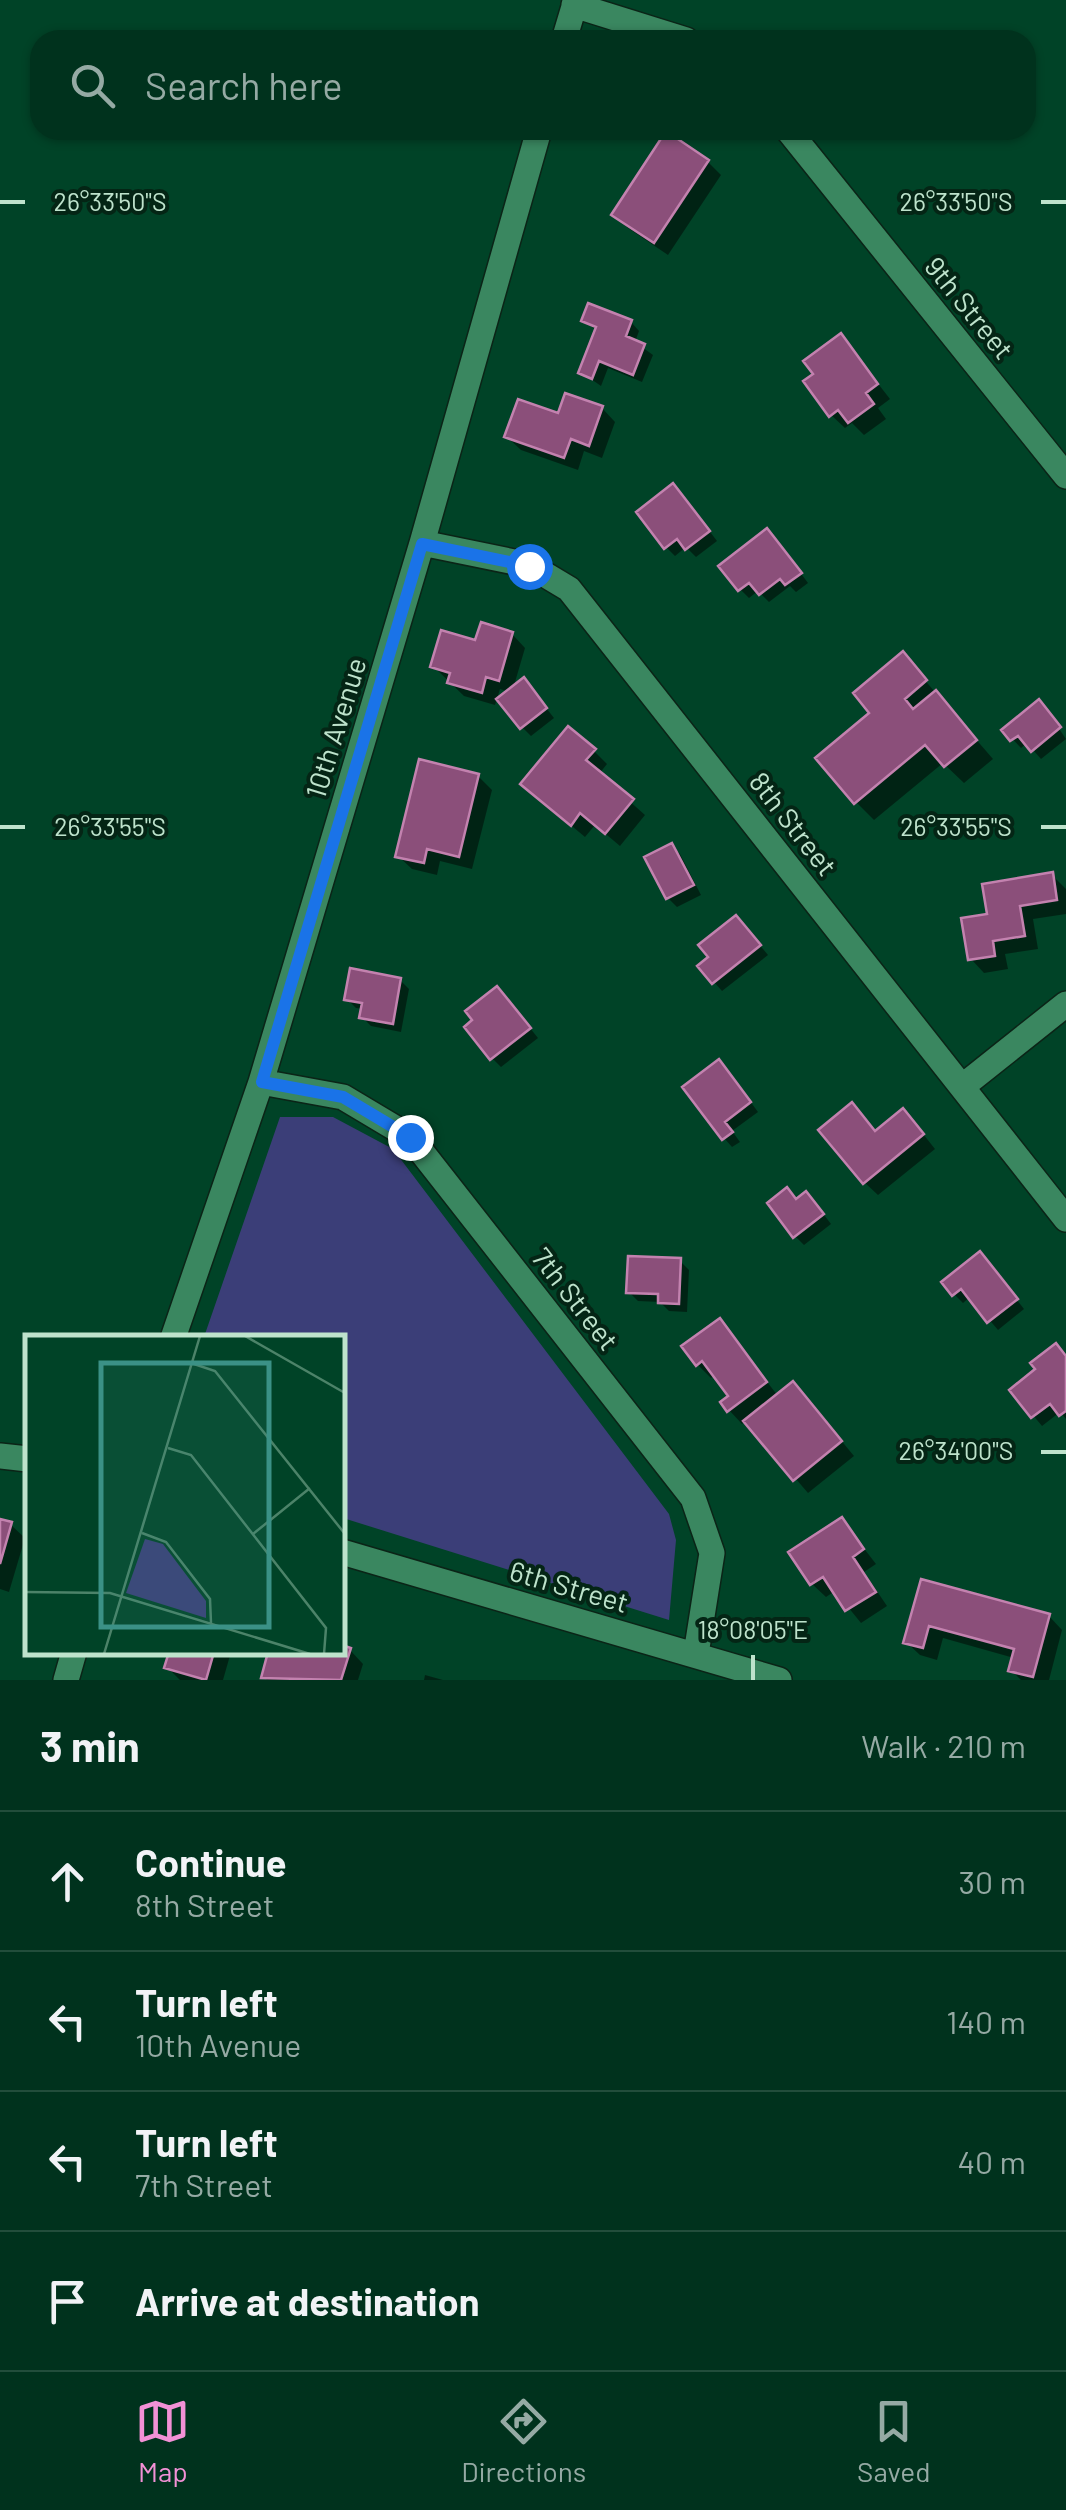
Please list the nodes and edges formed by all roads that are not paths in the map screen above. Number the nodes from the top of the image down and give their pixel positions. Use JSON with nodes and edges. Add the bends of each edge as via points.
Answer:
{"nodes":[{"id":1,"x":575,"y":3,"type":"edge"},
{"id":2,"x":567,"y":30,"type":"edge"},
{"id":3,"x":656,"y":30,"type":"edge"},
{"id":4,"x":536,"y":140,"type":"edge"},
{"id":5,"x":796,"y":140,"type":"edge"},
{"id":6,"x":1066,"y":476,"type":"edge"},
{"id":7,"x":422,"y":544,"type":"junction"},
{"id":8,"x":1066,"y":1004,"type":"edge"},
{"id":9,"x":262,"y":1082,"type":"junction"},
{"id":10,"x":963,"y":1086,"type":"junction"},
{"id":11,"x":1066,"y":1219,"type":"edge"},
{"id":12,"x":174,"y":1335,"type":"edge"},
{"id":13,"x":0,"y":1456,"type":"edge"},
{"id":14,"x":25,"y":1459,"type":"edge"},
{"id":15,"x":345,"y":1553,"type":"edge"},
{"id":16,"x":696,"y":1654,"type":"junction"},
{"id":17,"x":73,"y":1655,"type":"edge"},
{"id":18,"x":66,"y":1680,"type":"edge"},
{"id":19,"x":778,"y":1680,"type":"edge"}],
"edges":[{"from":1,"to":2,"type":"street"},
{"from":1,"to":3,"type":"street"},
{"from":4,"to":7,"type":"street","name":"10th Avenue"},
{"from":5,"to":6,"type":"street","name":"9th Street"},
{"from":7,"to":9,"type":"street","name":"10th Avenue"},
{"from":7,"to":10,"type":"street","name":"8th Street","via":[[529,566],[569,589]]},
{"from":8,"to":10,"type":"street"},
{"from":9,"to":12,"type":"street","name":"10th Avenue"},
{"from":9,"to":16,"type":"street","name":"7th Street","via":[[343,1097],[410,1137],[693,1498],[712,1552]]},
{"from":10,"to":11,"type":"street","name":"8th Street"},
{"from":13,"to":14,"type":"street"},
{"from":15,"to":16,"type":"street","name":"6th Street"},
{"from":16,"to":19,"type":"street","name":"6th Street"},
{"from":17,"to":18,"type":"street"}]}
